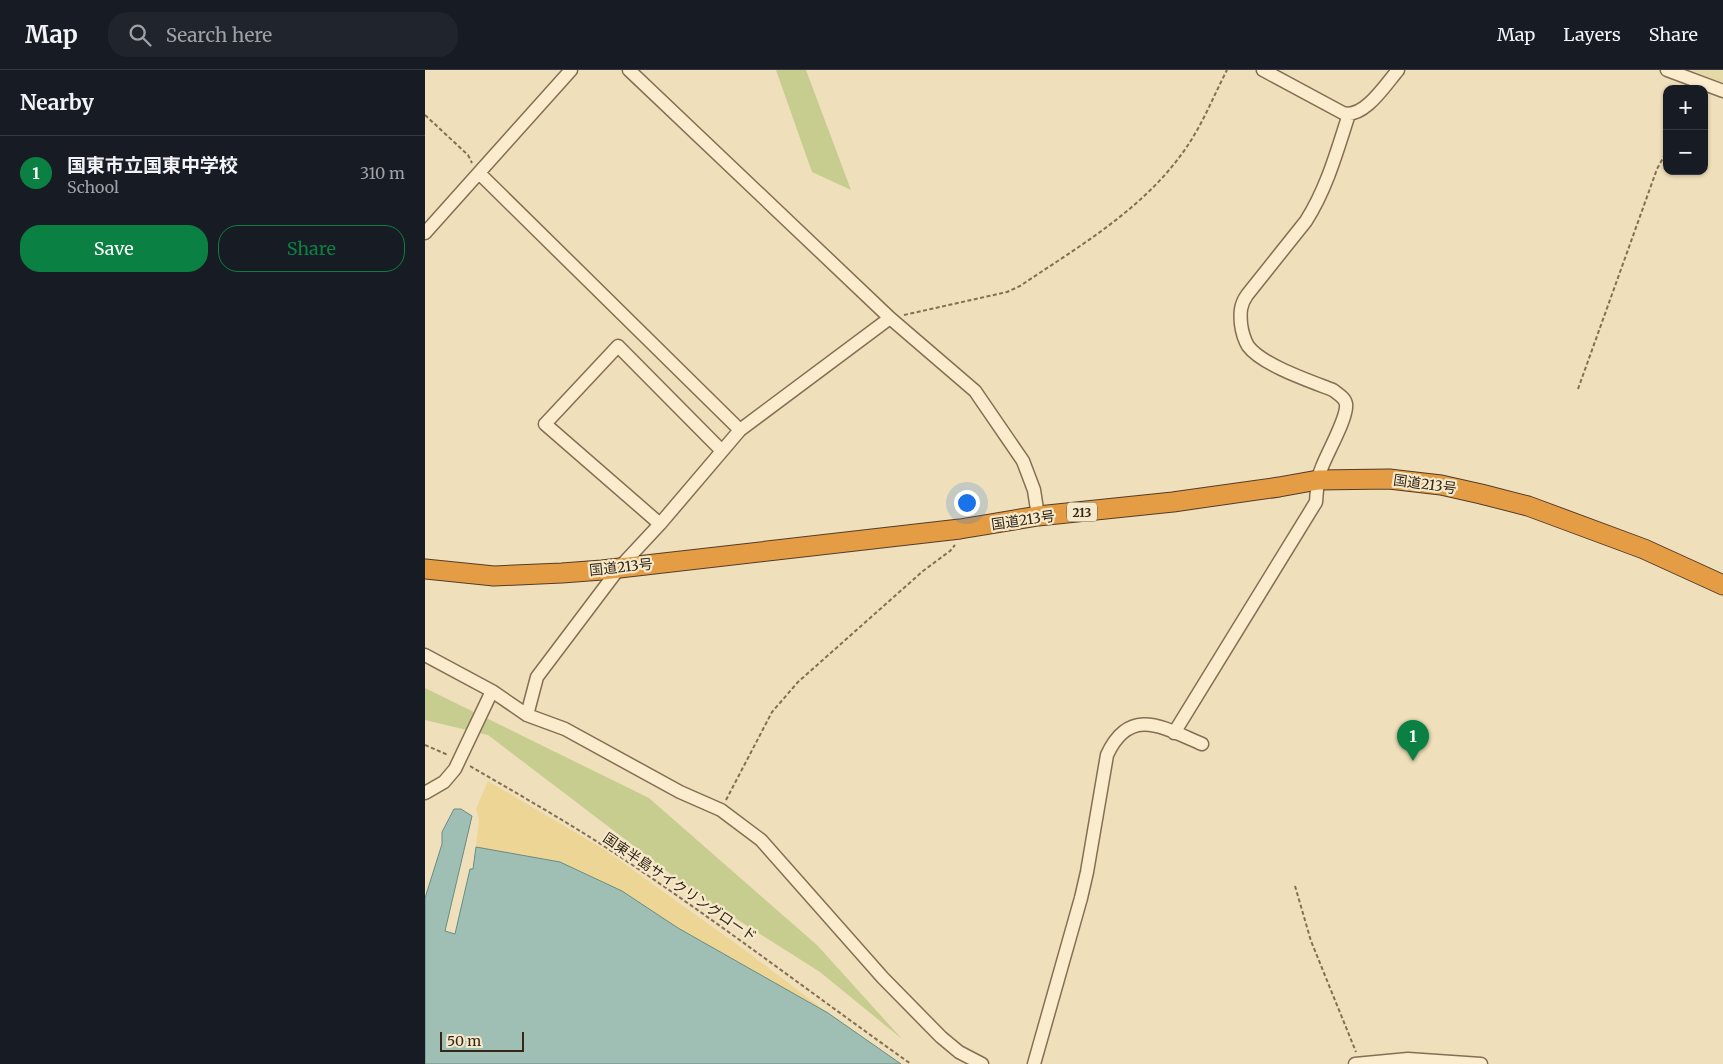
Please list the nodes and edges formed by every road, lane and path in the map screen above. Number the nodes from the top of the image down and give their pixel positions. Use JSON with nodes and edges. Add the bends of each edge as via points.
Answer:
{"nodes":[{"id":1,"x":571,"y":70,"type":"edge"},
{"id":2,"x":629,"y":70,"type":"edge"},
{"id":3,"x":1227,"y":70,"type":"edge"},
{"id":4,"x":1263,"y":70,"type":"edge"},
{"id":5,"x":1398,"y":70,"type":"edge"},
{"id":6,"x":1667,"y":70,"type":"edge"},
{"id":7,"x":1723,"y":91,"type":"edge"},
{"id":8,"x":1349,"y":114,"type":"junction"},
{"id":9,"x":425,"y":115,"type":"edge"},
{"id":10,"x":1663,"y":158,"type":"edge"},
{"id":11,"x":479,"y":173,"type":"junction"},
{"id":12,"x":425,"y":233,"type":"edge"},
{"id":13,"x":890,"y":318,"type":"junction"},
{"id":14,"x":1578,"y":389,"type":"dead end"},
{"id":15,"x":740,"y":430,"type":"junction"},
{"id":16,"x":722,"y":451,"type":"junction"},
{"id":17,"x":1318,"y":480,"type":"junction"},
{"id":18,"x":1038,"y":516,"type":"junction"},
{"id":19,"x":660,"y":524,"type":"junction"},
{"id":20,"x":960,"y":529,"type":"junction"},
{"id":21,"x":621,"y":567,"type":"junction"},
{"id":22,"x":425,"y":569,"type":"edge"},
{"id":23,"x":1723,"y":585,"type":"edge"},
{"id":24,"x":425,"y":655,"type":"edge"},
{"id":25,"x":492,"y":691,"type":"junction"},
{"id":26,"x":527,"y":715,"type":"junction"},
{"id":27,"x":1174,"y":733,"type":"junction"},
{"id":28,"x":1202,"y":744,"type":"dead end"},
{"id":29,"x":425,"y":746,"type":"edge"},
{"id":30,"x":459,"y":760,"type":"junction"},
{"id":31,"x":425,"y":793,"type":"edge"},
{"id":32,"x":721,"y":810,"type":"junction"},
{"id":33,"x":1295,"y":886,"type":"dead end"},
{"id":34,"x":1361,"y":1063,"type":"edge"},
{"id":35,"x":911,"y":1064,"type":"edge"},
{"id":36,"x":982,"y":1064,"type":"edge"},
{"id":37,"x":1034,"y":1064,"type":"edge"},
{"id":38,"x":1355,"y":1064,"type":"edge"},
{"id":39,"x":1481,"y":1064,"type":"edge"}],
"edges":[{"from":1,"to":11,"type":"street"},
{"from":2,"to":13,"type":"street"},
{"from":3,"to":13,"type":"path","via":[[1196,133],[1173,166],[1103,231],[1007,292]]},
{"from":4,"to":8,"type":"street"},
{"from":5,"to":8,"type":"street","via":[[1366,106],[1358,113]]},
{"from":6,"to":7,"type":"street"},
{"from":8,"to":17,"type":"street","via":[[1328,180],[1313,210],[1240,308],[1242,331],[1252,350],[1275,365],[1333,390],[1344,400],[1345,414]]},
{"from":9,"to":11,"type":"path","via":[[468,155]]},
{"from":10,"to":14,"type":"path"},
{"from":11,"to":12,"type":"street"},
{"from":11,"to":15,"type":"street"},
{"from":13,"to":15,"type":"street"},
{"from":13,"to":18,"type":"street","via":[[975,391],[1023,461],[1034,490]]},
{"from":15,"to":16,"type":"street"},
{"from":16,"to":19,"type":"street"},
{"from":16,"to":19,"type":"street","via":[[618,346],[545,424]]},
{"from":17,"to":18,"type":"highway","name":"国道213号","number":"213","via":[[1183,501]]},
{"from":17,"to":23,"type":"highway","name":"国道213号","number":"213","via":[[1389,479],[1441,485],[1528,506],[1644,549]]},
{"from":17,"to":27,"type":"street","via":[[1316,502]]},
{"from":18,"to":20,"type":"highway","name":"国道213号","number":"213"},
{"from":19,"to":21,"type":"street"},
{"from":20,"to":21,"type":"highway","name":"国道213号","number":"213"},
{"from":20,"to":32,"type":"path","via":[[958,541],[950,551],[798,682],[771,712]]},
{"from":21,"to":22,"type":"highway","name":"国道213号","number":"213","via":[[494,576]]},
{"from":21,"to":26,"type":"street","via":[[537,677]]},
{"from":24,"to":25,"type":"street"},
{"from":25,"to":26,"type":"street"},
{"from":25,"to":30,"type":"street"},
{"from":26,"to":32,"type":"street","via":[[565,729],[680,792]]},
{"from":27,"to":28,"type":"street"},
{"from":27,"to":37,"type":"street","via":[[1153,726],[1134,726],[1120,733],[1107,755],[1081,898]]},
{"from":29,"to":30,"type":"path","name":"国東半島サイクリングロード"},
{"from":30,"to":31,"type":"street","via":[[444,782]]},
{"from":30,"to":35,"type":"path","name":"国東半島サイクリングロード","via":[[621,858],[720,925]]},
{"from":32,"to":36,"type":"street","via":[[761,840],[883,978],[941,1037],[959,1052]]},
{"from":33,"to":34,"type":"path","via":[[1311,941]]},
{"from":34,"to":38,"type":"street"},
{"from":34,"to":39,"type":"street","via":[[1415,1059]]}]}
